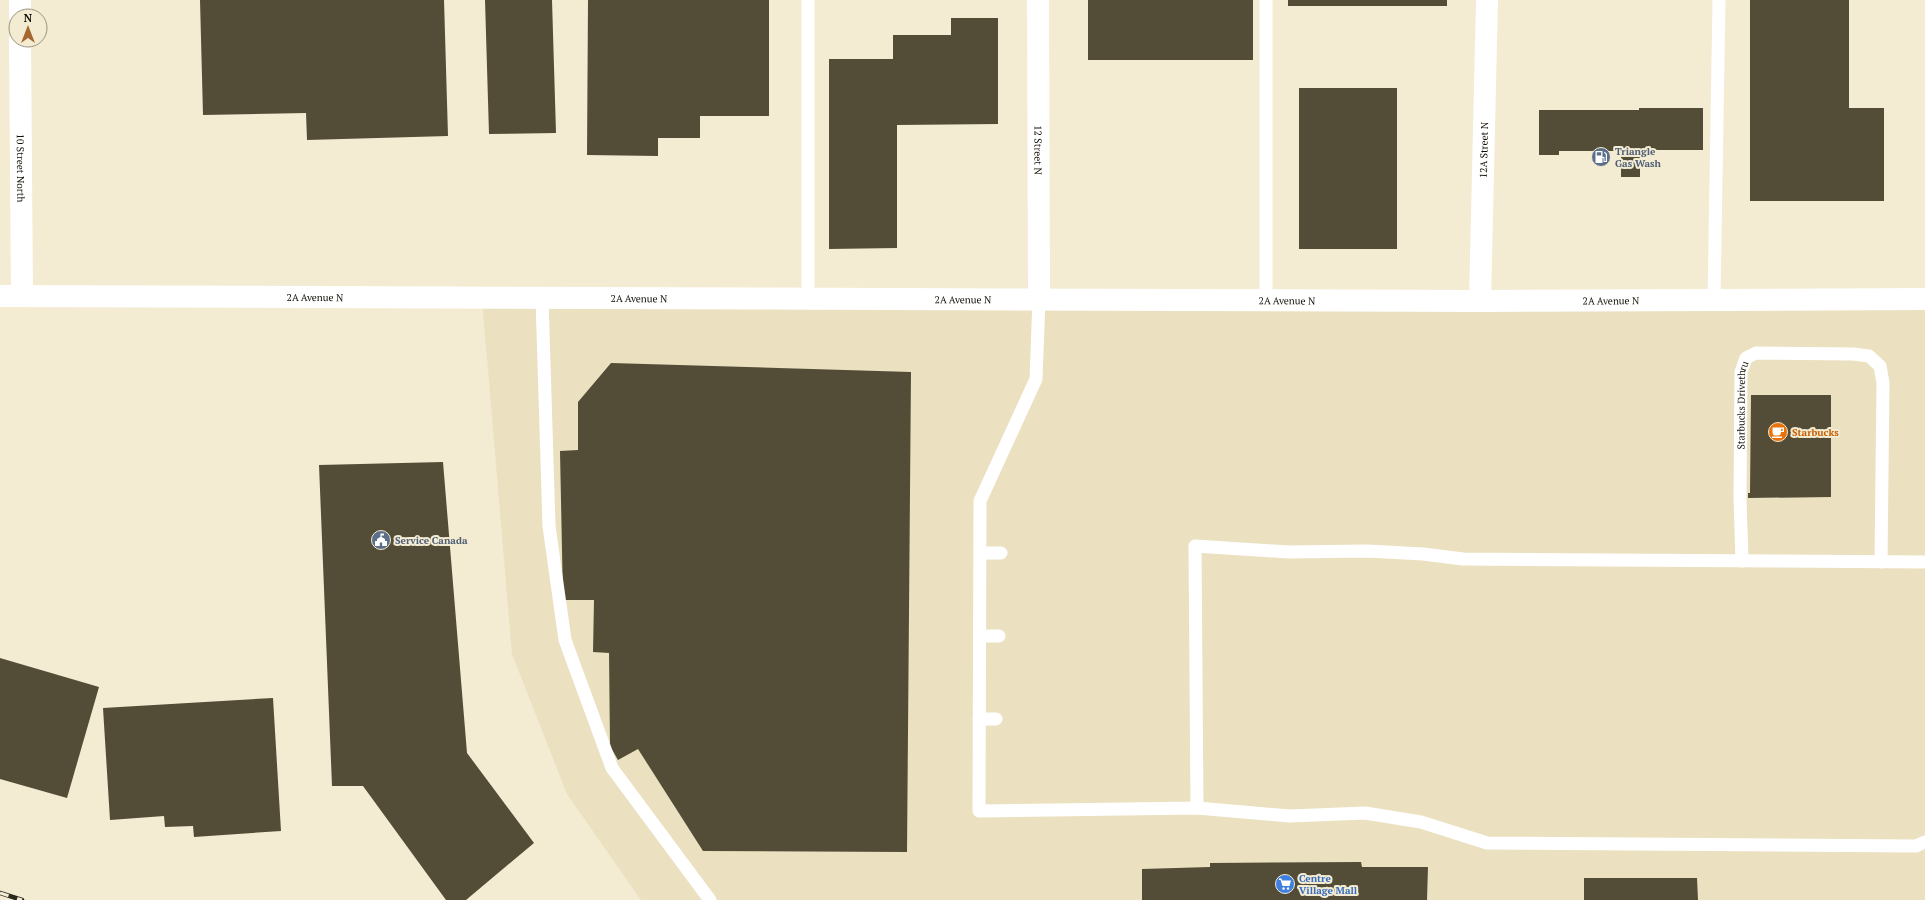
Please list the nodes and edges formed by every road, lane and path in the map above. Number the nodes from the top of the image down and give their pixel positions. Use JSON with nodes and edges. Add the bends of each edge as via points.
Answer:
{"nodes":[{"id":1,"x":808,"y":0,"type":"edge"},
{"id":2,"x":1038,"y":0,"type":"edge"},
{"id":3,"x":1266,"y":0,"type":"edge"},
{"id":4,"x":1487,"y":0,"type":"edge"},
{"id":5,"x":1719,"y":0,"type":"edge"},
{"id":6,"x":20,"y":48,"type":"edge"},
{"id":7,"x":0,"y":296,"type":"edge"},
{"id":8,"x":22,"y":296,"type":"junction"},
{"id":9,"x":542,"y":298,"type":"junction"},
{"id":10,"x":808,"y":299,"type":"junction"},
{"id":11,"x":1039,"y":299,"type":"junction"},
{"id":12,"x":1925,"y":299,"type":"edge"},
{"id":13,"x":1266,"y":300,"type":"junction"},
{"id":14,"x":1714,"y":300,"type":"junction"},
{"id":15,"x":1480,"y":301,"type":"junction"},
{"id":16,"x":980,"y":552,"type":"junction"},
{"id":17,"x":1001,"y":552,"type":"dead end"},
{"id":18,"x":1742,"y":561,"type":"junction"},
{"id":19,"x":1881,"y":562,"type":"junction"},
{"id":20,"x":1925,"y":562,"type":"edge"},
{"id":21,"x":980,"y":636,"type":"junction"},
{"id":22,"x":999,"y":636,"type":"dead end"},
{"id":23,"x":979,"y":719,"type":"junction"},
{"id":24,"x":996,"y":719,"type":"dead end"},
{"id":25,"x":1196,"y":808,"type":"junction"},
{"id":26,"x":1925,"y":842,"type":"edge"},
{"id":27,"x":710,"y":900,"type":"edge"}],
"edges":[{"from":1,"to":10,"type":"lane"},
{"from":2,"to":11,"type":"street","name":"12 Street N"},
{"from":3,"to":13,"type":"lane"},
{"from":4,"to":15,"type":"street","name":"12A Street N"},
{"from":5,"to":14,"type":"lane"},
{"from":6,"to":8,"type":"street","name":"10 Street North"},
{"from":7,"to":8,"type":"street","name":"2A Avenue N"},
{"from":8,"to":9,"type":"street","name":"2A Avenue N"},
{"from":9,"to":10,"type":"street","name":"2A Avenue N"},
{"from":9,"to":27,"type":"lane","via":[[549,526],[565,640],[612,768]]},
{"from":10,"to":11,"type":"street","name":"2A Avenue N"},
{"from":11,"to":13,"type":"street","name":"2A Avenue N"},
{"from":11,"to":16,"type":"lane","via":[[1036,379],[980,501]]},
{"from":12,"to":14,"type":"street","name":"2A Avenue N"},
{"from":13,"to":15,"type":"street","name":"2A Avenue N"},
{"from":14,"to":15,"type":"street","name":"2A Avenue N"},
{"from":16,"to":17,"type":"lane"},
{"from":16,"to":21,"type":"lane"},
{"from":18,"to":19,"type":"lane"},
{"from":18,"to":19,"type":"lane","name":"Starbucks Drivethru","via":[[1741,372],[1746,358],[1756,353],[1853,354],[1869,356],[1880,366],[1883,383]]},
{"from":18,"to":25,"type":"lane","via":[[1463,559],[1367,551],[1289,552],[1195,546]]},
{"from":19,"to":20,"type":"lane"},
{"from":21,"to":22,"type":"lane"},
{"from":21,"to":23,"type":"lane"},
{"from":23,"to":24,"type":"lane"},
{"from":23,"to":25,"type":"lane","via":[[979,811]]},
{"from":25,"to":26,"type":"lane","via":[[1290,816],[1365,814],[1421,822],[1487,843],[1916,846]]}]}
